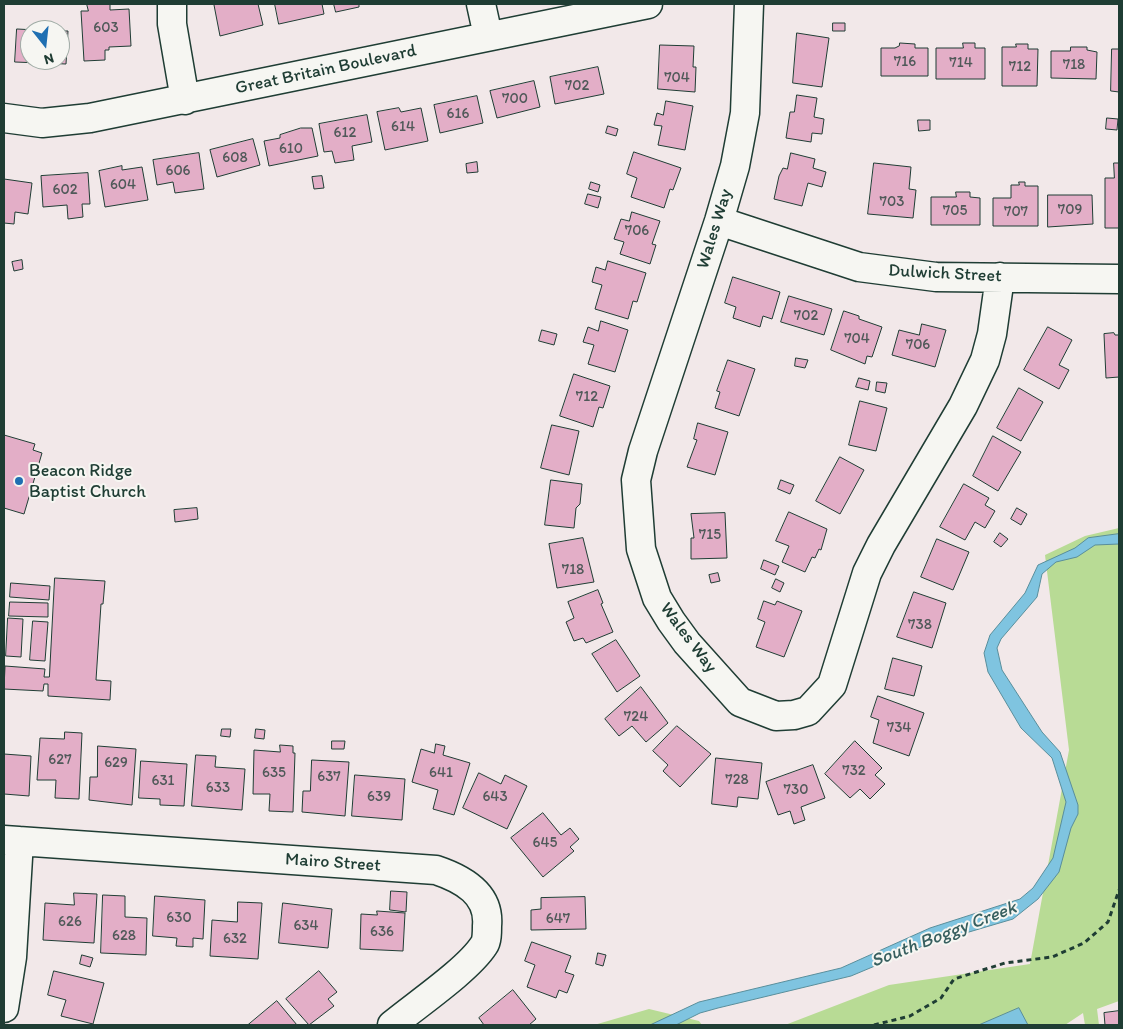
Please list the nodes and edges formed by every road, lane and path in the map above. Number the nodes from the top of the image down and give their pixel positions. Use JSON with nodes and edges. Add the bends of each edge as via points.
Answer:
{"nodes":[{"id":1,"x":172,"y":4,"type":"edge"},
{"id":2,"x":481,"y":4,"type":"edge"},
{"id":3,"x":648,"y":4,"type":"edge"},
{"id":4,"x":749,"y":4,"type":"edge"},
{"id":5,"x":488,"y":36,"type":"junction"},
{"id":6,"x":185,"y":100,"type":"junction"},
{"id":7,"x":4,"y":118,"type":"edge"},
{"id":8,"x":719,"y":221,"type":"junction"},
{"id":9,"x":1000,"y":278,"type":"junction"},
{"id":10,"x":1119,"y":279,"type":"edge"},
{"id":11,"x":12,"y":841,"type":"edge"},
{"id":12,"x":1119,"y":890,"type":"edge"},
{"id":13,"x":4,"y":1008,"type":"edge"},
{"id":14,"x":392,"y":1025,"type":"edge"},
{"id":15,"x":874,"y":1025,"type":"edge"}],
"edges":[{"from":1,"to":6,"type":"street","via":[[172,24]]},
{"from":2,"to":5,"type":"street"},
{"from":3,"to":5,"type":"street","name":"Great Britain Boulevard"},
{"from":4,"to":8,"type":"street","name":"Wales Way","via":[[745,113],[735,166]]},
{"from":5,"to":6,"type":"street","name":"Great Britain Boulevard"},
{"from":6,"to":7,"type":"street","name":"Great Britain Boulevard","via":[[90,118],[42,123]]},
{"from":8,"to":9,"type":"street","name":"Dulwich Street","via":[[859,267],[936,277]]},
{"from":8,"to":9,"type":"street","name":"Wales Way","via":[[643,451],[636,480],[637,519],[648,574],[671,621],[740,702],[776,716],[808,711],[832,685],[867,574],[963,406],[985,360]]},
{"from":9,"to":10,"type":"street","name":"Dulwich Street"},
{"from":11,"to":13,"type":"street","via":[[12,957]]},
{"from":11,"to":14,"type":"street","name":"Mairo Street","via":[[436,870],[455,876],[470,885],[488,913],[486,944],[469,962]]},
{"from":12,"to":15,"type":"path","via":[[1108,922],[1084,943],[1052,957],[1005,963],[954,979],[942,998],[910,1016]]}]}
